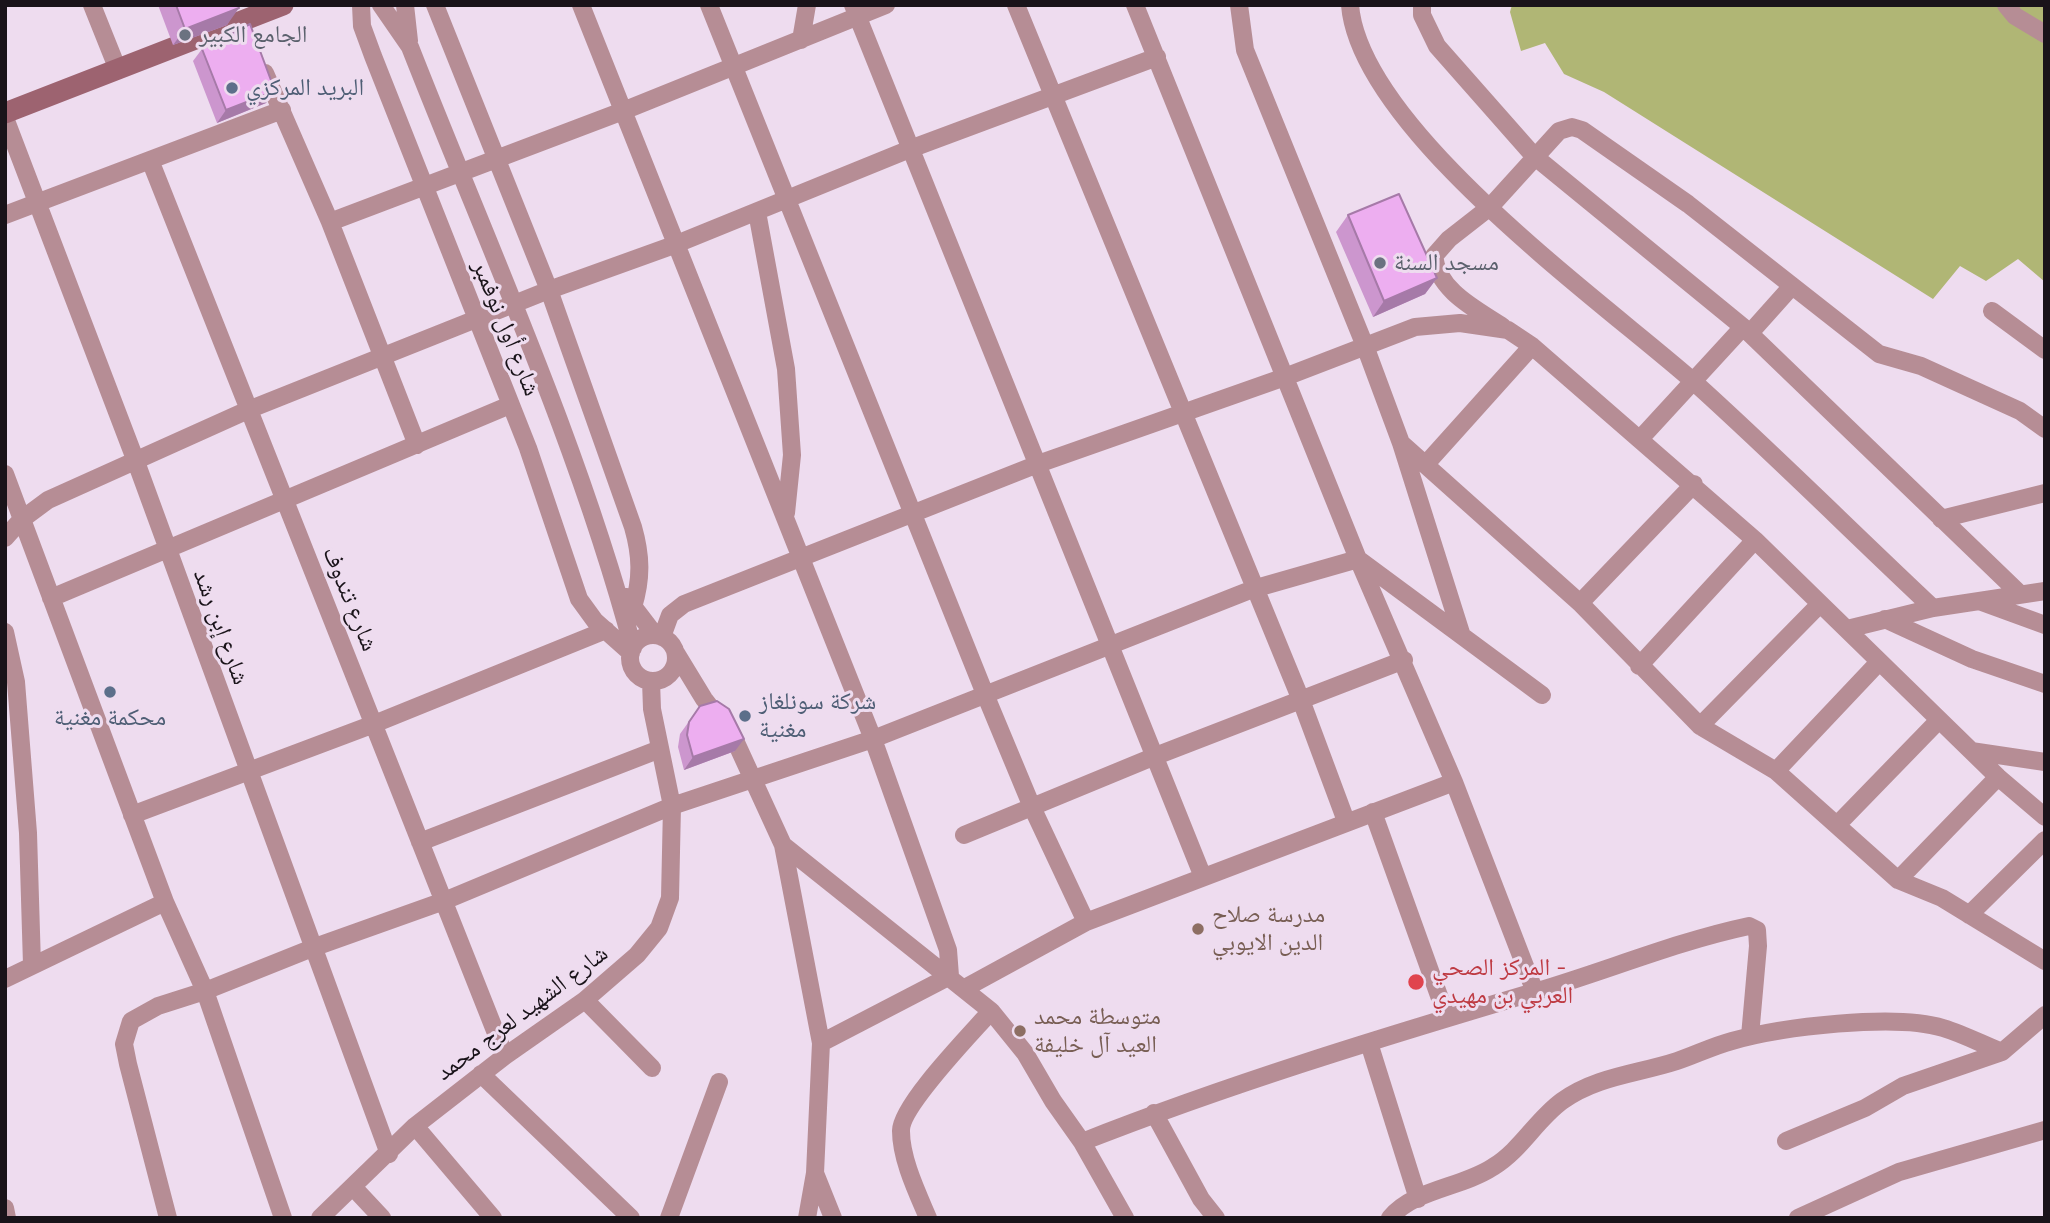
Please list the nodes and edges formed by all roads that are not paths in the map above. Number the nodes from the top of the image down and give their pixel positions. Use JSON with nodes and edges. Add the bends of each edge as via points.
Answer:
{"nodes":[{"id":1,"x":92,"y":5,"type":"edge"},
{"id":2,"x":283,"y":5,"type":"edge"},
{"id":3,"x":361,"y":5,"type":"edge"},
{"id":4,"x":382,"y":5,"type":"edge"},
{"id":5,"x":405,"y":5,"type":"edge"},
{"id":6,"x":435,"y":5,"type":"edge"},
{"id":7,"x":581,"y":5,"type":"edge"},
{"id":8,"x":709,"y":5,"type":"edge"},
{"id":9,"x":807,"y":5,"type":"edge"},
{"id":10,"x":886,"y":5,"type":"edge"},
{"id":11,"x":1016,"y":5,"type":"edge"},
{"id":12,"x":1135,"y":5,"type":"edge"},
{"id":13,"x":1239,"y":5,"type":"edge"},
{"id":14,"x":1350,"y":5,"type":"edge"},
{"id":15,"x":1422,"y":5,"type":"edge"},
{"id":16,"x":2006,"y":5,"type":"edge"},
{"id":17,"x":855,"y":11,"type":"edge"},
{"id":18,"x":242,"y":21,"type":"edge"},
{"id":19,"x":2045,"y":34,"type":"edge"},
{"id":20,"x":801,"y":40,"type":"junction"},
{"id":21,"x":410,"y":47,"type":"junction"},
{"id":22,"x":1157,"y":57,"type":"junction"},
{"id":23,"x":259,"y":60,"type":"edge"},
{"id":24,"x":733,"y":65,"type":"junction"},
{"id":25,"x":118,"y":70,"type":"junction"},
{"id":26,"x":1053,"y":96,"type":"junction"},
{"id":27,"x":282,"y":110,"type":"junction"},
{"id":28,"x":623,"y":111,"type":"junction"},
{"id":29,"x":5,"y":116,"type":"edge"},
{"id":30,"x":910,"y":149,"type":"junction"},
{"id":31,"x":1534,"y":156,"type":"junction"},
{"id":32,"x":497,"y":159,"type":"junction"},
{"id":33,"x":150,"y":160,"type":"junction"},
{"id":34,"x":459,"y":172,"type":"junction"},
{"id":35,"x":424,"y":186,"type":"junction"},
{"id":36,"x":785,"y":200,"type":"junction"},
{"id":37,"x":37,"y":203,"type":"junction"},
{"id":38,"x":1490,"y":207,"type":"junction"},
{"id":39,"x":757,"y":212,"type":"junction"},
{"id":40,"x":5,"y":215,"type":"edge"},
{"id":41,"x":330,"y":222,"type":"junction"},
{"id":42,"x":674,"y":246,"type":"junction"},
{"id":43,"x":1793,"y":286,"type":"junction"},
{"id":44,"x":549,"y":290,"type":"junction"},
{"id":45,"x":513,"y":305,"type":"junction"},
{"id":46,"x":1993,"y":311,"type":"dead end"},
{"id":47,"x":476,"y":320,"type":"junction"},
{"id":48,"x":1508,"y":330,"type":"junction"},
{"id":49,"x":1746,"y":330,"type":"junction"},
{"id":50,"x":1365,"y":346,"type":"junction"},
{"id":51,"x":1532,"y":346,"type":"junction"},
{"id":52,"x":2045,"y":350,"type":"edge"},
{"id":53,"x":383,"y":356,"type":"junction"},
{"id":54,"x":1285,"y":377,"type":"junction"},
{"id":55,"x":1695,"y":383,"type":"junction"},
{"id":56,"x":510,"y":405,"type":"junction"},
{"id":57,"x":248,"y":410,"type":"junction"},
{"id":58,"x":1184,"y":412,"type":"junction"},
{"id":59,"x":2045,"y":429,"type":"edge"},
{"id":60,"x":1640,"y":439,"type":"junction"},
{"id":61,"x":1401,"y":443,"type":"junction"},
{"id":62,"x":417,"y":445,"type":"junction"},
{"id":63,"x":135,"y":458,"type":"junction"},
{"id":64,"x":1038,"y":464,"type":"junction"},
{"id":65,"x":1426,"y":464,"type":"junction"},
{"id":66,"x":5,"y":474,"type":"edge"},
{"id":67,"x":1694,"y":484,"type":"junction"},
{"id":68,"x":2045,"y":493,"type":"edge"},
{"id":69,"x":284,"y":499,"type":"junction"},
{"id":70,"x":913,"y":512,"type":"junction"},
{"id":71,"x":786,"y":517,"type":"junction"},
{"id":72,"x":1941,"y":519,"type":"junction"},
{"id":73,"x":21,"y":520,"type":"junction"},
{"id":74,"x":5,"y":538,"type":"edge"},
{"id":75,"x":1755,"y":540,"type":"junction"},
{"id":76,"x":166,"y":549,"type":"junction"},
{"id":77,"x":801,"y":559,"type":"junction"},
{"id":78,"x":1358,"y":559,"type":"junction"},
{"id":79,"x":616,"y":583,"type":"junction"},
{"id":80,"x":1253,"y":589,"type":"junction"},
{"id":81,"x":2045,"y":591,"type":"edge"},
{"id":82,"x":2020,"y":594,"type":"junction"},
{"id":83,"x":51,"y":598,"type":"junction"},
{"id":84,"x":1979,"y":601,"type":"junction"},
{"id":85,"x":1580,"y":603,"type":"junction"},
{"id":86,"x":1819,"y":605,"type":"junction"},
{"id":87,"x":633,"y":607,"type":"junction"},
{"id":88,"x":1933,"y":608,"type":"junction"},
{"id":89,"x":1885,"y":619,"type":"junction"},
{"id":90,"x":2045,"y":625,"type":"edge"},
{"id":91,"x":1847,"y":629,"type":"junction"},
{"id":92,"x":606,"y":630,"type":"junction"},
{"id":93,"x":5,"y":632,"type":"edge"},
{"id":94,"x":1461,"y":633,"type":"junction"},
{"id":95,"x":659,"y":636,"type":"junction"},
{"id":96,"x":1109,"y":647,"type":"junction"},
{"id":97,"x":632,"y":650,"type":"junction"},
{"id":98,"x":676,"y":653,"type":"junction"},
{"id":99,"x":1404,"y":660,"type":"junction"},
{"id":100,"x":1879,"y":662,"type":"junction"},
{"id":101,"x":1639,"y":666,"type":"junction"},
{"id":102,"x":655,"y":681,"type":"junction"},
{"id":103,"x":2045,"y":684,"type":"edge"},
{"id":104,"x":985,"y":694,"type":"junction"},
{"id":105,"x":1542,"y":695,"type":"dead end"},
{"id":106,"x":704,"y":699,"type":"junction"},
{"id":107,"x":1301,"y":700,"type":"junction"},
{"id":108,"x":1939,"y":720,"type":"junction"},
{"id":109,"x":374,"y":724,"type":"junction"},
{"id":110,"x":1699,"y":726,"type":"junction"},
{"id":111,"x":873,"y":739,"type":"junction"},
{"id":112,"x":660,"y":749,"type":"junction"},
{"id":113,"x":1971,"y":751,"type":"junction"},
{"id":114,"x":1153,"y":757,"type":"junction"},
{"id":115,"x":2045,"y":762,"type":"edge"},
{"id":116,"x":248,"y":770,"type":"junction"},
{"id":117,"x":1776,"y":771,"type":"junction"},
{"id":118,"x":1998,"y":777,"type":"junction"},
{"id":119,"x":753,"y":778,"type":"junction"},
{"id":120,"x":1454,"y":782,"type":"junction"},
{"id":121,"x":672,"y":806,"type":"junction"},
{"id":122,"x":1031,"y":807,"type":"junction"},
{"id":123,"x":1373,"y":812,"type":"junction"},
{"id":124,"x":132,"y":815,"type":"junction"},
{"id":125,"x":2045,"y":817,"type":"edge"},
{"id":126,"x":1346,"y":821,"type":"junction"},
{"id":127,"x":1837,"y":825,"type":"junction"},
{"id":128,"x":964,"y":835,"type":"dead end"},
{"id":129,"x":2045,"y":840,"type":"edge"},
{"id":130,"x":420,"y":842,"type":"junction"},
{"id":131,"x":783,"y":845,"type":"junction"},
{"id":132,"x":1203,"y":877,"type":"junction"},
{"id":133,"x":1898,"y":880,"type":"junction"},
{"id":134,"x":444,"y":901,"type":"junction"},
{"id":135,"x":165,"y":902,"type":"junction"},
{"id":136,"x":1969,"y":915,"type":"junction"},
{"id":137,"x":1086,"y":922,"type":"junction"},
{"id":138,"x":315,"y":947,"type":"junction"},
{"id":139,"x":2045,"y":961,"type":"edge"},
{"id":140,"x":32,"y":965,"type":"junction"},
{"id":141,"x":950,"y":976,"type":"junction"},
{"id":142,"x":5,"y":979,"type":"edge"},
{"id":143,"x":965,"y":988,"type":"junction"},
{"id":144,"x":205,"y":991,"type":"junction"},
{"id":145,"x":1535,"y":992,"type":"junction"},
{"id":146,"x":585,"y":1000,"type":"junction"},
{"id":147,"x":991,"y":1011,"type":"junction"},
{"id":148,"x":2045,"y":1015,"type":"edge"},
{"id":149,"x":1447,"y":1018,"type":"junction"},
{"id":150,"x":1750,"y":1036,"type":"junction"},
{"id":151,"x":821,"y":1043,"type":"junction"},
{"id":152,"x":1369,"y":1043,"type":"junction"},
{"id":153,"x":2002,"y":1052,"type":"junction"},
{"id":154,"x":505,"y":1056,"type":"junction"},
{"id":155,"x":652,"y":1068,"type":"dead end"},
{"id":156,"x":481,"y":1074,"type":"junction"},
{"id":157,"x":719,"y":1082,"type":"dead end"},
{"id":158,"x":1154,"y":1113,"type":"junction"},
{"id":159,"x":415,"y":1126,"type":"junction"},
{"id":160,"x":2045,"y":1130,"type":"edge"},
{"id":161,"x":1786,"y":1141,"type":"dead end"},
{"id":162,"x":1082,"y":1142,"type":"junction"},
{"id":163,"x":389,"y":1154,"type":"junction"},
{"id":164,"x":815,"y":1173,"type":"junction"},
{"id":165,"x":353,"y":1187,"type":"junction"},
{"id":166,"x":5,"y":1208,"type":"edge"},
{"id":167,"x":1403,"y":1210,"type":"edge"},
{"id":168,"x":7,"y":1218,"type":"edge"},
{"id":169,"x":168,"y":1218,"type":"edge"},
{"id":170,"x":283,"y":1218,"type":"edge"},
{"id":171,"x":320,"y":1218,"type":"edge"},
{"id":172,"x":382,"y":1218,"type":"edge"},
{"id":173,"x":493,"y":1218,"type":"edge"},
{"id":174,"x":631,"y":1218,"type":"edge"},
{"id":175,"x":669,"y":1218,"type":"edge"},
{"id":176,"x":807,"y":1218,"type":"edge"},
{"id":177,"x":833,"y":1218,"type":"edge"},
{"id":178,"x":928,"y":1218,"type":"edge"},
{"id":179,"x":1125,"y":1218,"type":"edge"},
{"id":180,"x":1216,"y":1218,"type":"edge"},
{"id":181,"x":1798,"y":1218,"type":"edge"}],
"edges":[{"from":1,"to":25,"type":"street"},
{"from":2,"to":18,"type":"street"},
{"from":3,"to":35,"type":"street","name":"شارع أول نوفمبر","via":[[365,35]]},
{"from":4,"to":21,"type":"street","name":"شارع أول نوفمبر"},
{"from":5,"to":21,"type":"street","name":"شارع أول نوفمبر"},
{"from":6,"to":32,"type":"street","name":"شارع أول نوفمبر"},
{"from":7,"to":28,"type":"street"},
{"from":8,"to":24,"type":"street"},
{"from":9,"to":20,"type":"street"},
{"from":10,"to":17,"type":"street"},
{"from":11,"to":26,"type":"street"},
{"from":12,"to":22,"type":"street"},
{"from":13,"to":50,"type":"street","via":[[1245,50]]},
{"from":14,"to":38,"type":"street","via":[[1361,48],[1384,90],[1456,177]]},
{"from":15,"to":31,"type":"street","via":[[1437,46]]},
{"from":16,"to":19,"type":"street"},
{"from":17,"to":20,"type":"street"},
{"from":17,"to":30,"type":"street"},
{"from":18,"to":25,"type":"street"},
{"from":20,"to":24,"type":"street"},
{"from":21,"to":34,"type":"street","name":"شارع أول نوفمبر"},
{"from":22,"to":26,"type":"street"},
{"from":22,"to":54,"type":"street"},
{"from":23,"to":27,"type":"street"},
{"from":24,"to":28,"type":"street"},
{"from":24,"to":36,"type":"street"},
{"from":25,"to":29,"type":"street"},
{"from":26,"to":30,"type":"street"},
{"from":26,"to":58,"type":"street"},
{"from":27,"to":33,"type":"street"},
{"from":27,"to":41,"type":"street"},
{"from":28,"to":32,"type":"street"},
{"from":28,"to":42,"type":"street"},
{"from":29,"to":37,"type":"street","name":"شارع إبن رشد"},
{"from":30,"to":36,"type":"street"},
{"from":30,"to":64,"type":"street"},
{"from":31,"to":38,"type":"street"},
{"from":31,"to":43,"type":"street","via":[[1565,127],[1582,130],[1688,204]]},
{"from":31,"to":49,"type":"street"},
{"from":32,"to":34,"type":"street"},
{"from":32,"to":44,"type":"street","name":"شارع أول نوفمبر"},
{"from":33,"to":37,"type":"street"},
{"from":33,"to":57,"type":"street","name":"شارع تندوف"},
{"from":34,"to":35,"type":"street"},
{"from":34,"to":45,"type":"street","name":"شارع أول نوفمبر"},
{"from":35,"to":41,"type":"street"},
{"from":35,"to":47,"type":"street","name":"شارع أول نوفمبر"},
{"from":36,"to":39,"type":"street"},
{"from":36,"to":70,"type":"street"},
{"from":37,"to":40,"type":"street"},
{"from":37,"to":63,"type":"street","name":"شارع إبن رشد"},
{"from":38,"to":48,"type":"street","via":[[1438,249],[1436,270],[1448,288]]},
{"from":38,"to":55,"type":"street"},
{"from":39,"to":42,"type":"street"},
{"from":39,"to":71,"type":"street","via":[[786,369],[792,455]]},
{"from":41,"to":53,"type":"street"},
{"from":42,"to":44,"type":"street"},
{"from":42,"to":71,"type":"street"},
{"from":43,"to":49,"type":"street"},
{"from":43,"to":59,"type":"street","via":[[1879,354],[1921,366],[2008,405]]},
{"from":44,"to":45,"type":"street"},
{"from":44,"to":87,"type":"street","name":"شارع أول نوفمبر","via":[[639,546],[639,586]]},
{"from":45,"to":47,"type":"street"},
{"from":45,"to":79,"type":"street","name":"شارع أول نوفمبر"},
{"from":46,"to":52,"type":"street"},
{"from":47,"to":53,"type":"street"},
{"from":47,"to":56,"type":"street","name":"شارع أول نوفمبر"},
{"from":48,"to":50,"type":"street","via":[[1460,323],[1415,327]]},
{"from":48,"to":51,"type":"street"},
{"from":49,"to":55,"type":"street"},
{"from":49,"to":72,"type":"street"},
{"from":50,"to":54,"type":"street"},
{"from":50,"to":61,"type":"street"},
{"from":51,"to":60,"type":"street"},
{"from":51,"to":65,"type":"street"},
{"from":53,"to":57,"type":"street"},
{"from":53,"to":62,"type":"street"},
{"from":54,"to":58,"type":"street"},
{"from":54,"to":78,"type":"street"},
{"from":55,"to":60,"type":"street"},
{"from":55,"to":88,"type":"street"},
{"from":56,"to":62,"type":"street"},
{"from":56,"to":92,"type":"street","name":"شارع أول نوفمبر","via":[[579,599]]},
{"from":57,"to":63,"type":"street"},
{"from":57,"to":69,"type":"street","name":"شارع تندوف"},
{"from":58,"to":64,"type":"street"},
{"from":58,"to":80,"type":"street"},
{"from":60,"to":67,"type":"street"},
{"from":61,"to":65,"type":"street"},
{"from":61,"to":94,"type":"street"},
{"from":62,"to":69,"type":"street"},
{"from":63,"to":73,"type":"street","via":[[48,500]]},
{"from":63,"to":76,"type":"street","name":"شارع إبن رشد"},
{"from":64,"to":70,"type":"street"},
{"from":64,"to":96,"type":"street"},
{"from":65,"to":85,"type":"street"},
{"from":66,"to":73,"type":"street"},
{"from":67,"to":75,"type":"street"},
{"from":67,"to":85,"type":"street"},
{"from":68,"to":72,"type":"street"},
{"from":69,"to":76,"type":"street"},
{"from":69,"to":109,"type":"street","name":"شارع تندوف"},
{"from":70,"to":77,"type":"street"},
{"from":70,"to":104,"type":"street"},
{"from":71,"to":77,"type":"street"},
{"from":72,"to":82,"type":"street"},
{"from":73,"to":74,"type":"street"},
{"from":73,"to":83,"type":"street"},
{"from":75,"to":86,"type":"street"},
{"from":75,"to":101,"type":"street"},
{"from":76,"to":83,"type":"street"},
{"from":76,"to":116,"type":"street","name":"شارع إبن رشد"},
{"from":77,"to":95,"type":"street","via":[[678,607]]},
{"from":77,"to":111,"type":"street"},
{"from":78,"to":80,"type":"street"},
{"from":78,"to":94,"type":"street"},
{"from":78,"to":99,"type":"street"},
{"from":79,"to":87,"type":"street","name":"شارع أول نوفمبر"},
{"from":79,"to":97,"type":"street","name":"شارع أول نوفمبر"},
{"from":80,"to":96,"type":"street"},
{"from":80,"to":107,"type":"street"},
{"from":81,"to":82,"type":"street"},
{"from":82,"to":84,"type":"street"},
{"from":83,"to":124,"type":"street"},
{"from":84,"to":88,"type":"street"},
{"from":84,"to":90,"type":"street"},
{"from":85,"to":101,"type":"street"},
{"from":86,"to":91,"type":"street"},
{"from":86,"to":110,"type":"street"},
{"from":87,"to":95,"type":"street","name":"شارع أول نوفمبر"},
{"from":88,"to":89,"type":"street"},
{"from":89,"to":91,"type":"street"},
{"from":89,"to":103,"type":"street","via":[[1972,659]]},
{"from":91,"to":100,"type":"street"},
{"from":92,"to":97,"type":"street","name":"شارع أول نوفمبر"},
{"from":92,"to":109,"type":"street"},
{"from":93,"to":140,"type":"street","via":[[16,682]]},
{"from":94,"to":105,"type":"street"},
{"from":95,"to":97,"type":"street","via":[[642,638]]},
{"from":95,"to":98,"type":"street"},
{"from":96,"to":104,"type":"street"},
{"from":96,"to":114,"type":"street"},
{"from":97,"to":102,"type":"street","via":[[635,672]]},
{"from":98,"to":102,"type":"street","via":[[675,667]]},
{"from":98,"to":106,"type":"street"},
{"from":99,"to":107,"type":"street"},
{"from":99,"to":120,"type":"street"},
{"from":100,"to":108,"type":"street"},
{"from":100,"to":117,"type":"street"},
{"from":101,"to":110,"type":"street"},
{"from":102,"to":106,"type":"street"},
{"from":102,"to":112,"type":"street","name":"شارع الشهيد لعرج محمد"},
{"from":104,"to":111,"type":"street"},
{"from":104,"to":122,"type":"street"},
{"from":106,"to":119,"type":"street","via":[[733,736]]},
{"from":107,"to":114,"type":"street"},
{"from":107,"to":126,"type":"street"},
{"from":108,"to":113,"type":"street"},
{"from":108,"to":127,"type":"street"},
{"from":109,"to":116,"type":"street"},
{"from":109,"to":130,"type":"street","name":"شارع تندوف"},
{"from":110,"to":117,"type":"street"},
{"from":111,"to":119,"type":"street"},
{"from":111,"to":141,"type":"street","via":[[948,950]]},
{"from":112,"to":121,"type":"street","name":"شارع الشهيد لعرج محمد"},
{"from":112,"to":130,"type":"street"},
{"from":113,"to":115,"type":"street"},
{"from":113,"to":118,"type":"street"},
{"from":114,"to":122,"type":"street"},
{"from":114,"to":132,"type":"street"},
{"from":116,"to":124,"type":"street"},
{"from":116,"to":138,"type":"street","name":"شارع إبن رشد"},
{"from":117,"to":127,"type":"street"},
{"from":118,"to":125,"type":"street"},
{"from":118,"to":133,"type":"street"},
{"from":119,"to":121,"type":"street"},
{"from":119,"to":131,"type":"street"},
{"from":120,"to":123,"type":"street"},
{"from":120,"to":145,"type":"street"},
{"from":121,"to":134,"type":"street"},
{"from":121,"to":146,"type":"street","name":"شارع الشهيد لعرج محمد","via":[[670,898],[659,928],[637,955]]},
{"from":122,"to":128,"type":"street"},
{"from":122,"to":137,"type":"street"},
{"from":123,"to":126,"type":"street"},
{"from":123,"to":149,"type":"street"},
{"from":124,"to":135,"type":"street"},
{"from":126,"to":132,"type":"street"},
{"from":127,"to":133,"type":"street"},
{"from":129,"to":136,"type":"street"},
{"from":130,"to":134,"type":"street","name":"شارع تندوف"},
{"from":131,"to":141,"type":"street"},
{"from":131,"to":151,"type":"street"},
{"from":132,"to":137,"type":"street"},
{"from":133,"to":136,"type":"street"},
{"from":134,"to":138,"type":"street"},
{"from":134,"to":154,"type":"street","name":"شارع تندوف"},
{"from":135,"to":140,"type":"street"},
{"from":135,"to":144,"type":"street"},
{"from":136,"to":139,"type":"street"},
{"from":137,"to":143,"type":"street"},
{"from":138,"to":144,"type":"street"},
{"from":138,"to":163,"type":"street","name":"شارع إبن رشد"},
{"from":140,"to":142,"type":"street"},
{"from":141,"to":143,"type":"street"},
{"from":141,"to":151,"type":"street"},
{"from":143,"to":147,"type":"street"},
{"from":144,"to":169,"type":"street","via":[[140,1013],[126,1030],[128,1064]]},
{"from":144,"to":170,"type":"street"},
{"from":145,"to":149,"type":"street"},
{"from":145,"to":150,"type":"street","via":[[1663,948],[1754,927],[1758,946]]},
{"from":146,"to":154,"type":"street","name":"شارع الشهيد لعرج محمد"},
{"from":146,"to":155,"type":"street"},
{"from":147,"to":162,"type":"street","via":[[1025,1053]]},
{"from":147,"to":178,"type":"street","via":[[922,1090],[902,1121],[903,1146]]},
{"from":148,"to":153,"type":"street"},
{"from":149,"to":152,"type":"street"},
{"from":150,"to":153,"type":"street","via":[[1818,1025],[1918,1024],[1941,1027]]},
{"from":150,"to":167,"type":"street","via":[[1676,1062],[1609,1077],[1583,1089],[1562,1102],[1513,1154],[1491,1169]]},
{"from":151,"to":164,"type":"street"},
{"from":152,"to":158,"type":"street"},
{"from":152,"to":167,"type":"street"},
{"from":153,"to":161,"type":"street","via":[[1903,1086],[1865,1108]]},
{"from":154,"to":156,"type":"street","name":"شارع الشهيد لعرج محمد"},
{"from":156,"to":159,"type":"street","name":"شارع الشهيد لعرج محمد"},
{"from":156,"to":174,"type":"street"},
{"from":157,"to":175,"type":"street"},
{"from":158,"to":162,"type":"street"},
{"from":158,"to":180,"type":"street"},
{"from":159,"to":163,"type":"street","name":"شارع الشهيد لعرج محمد"},
{"from":159,"to":173,"type":"street"},
{"from":160,"to":181,"type":"street","via":[[1899,1172]]},
{"from":162,"to":179,"type":"street"},
{"from":163,"to":165,"type":"street","name":"شارع الشهيد لعرج محمد"},
{"from":164,"to":176,"type":"street"},
{"from":164,"to":177,"type":"street"},
{"from":165,"to":171,"type":"street","name":"شارع الشهيد لعرج محمد"},
{"from":165,"to":172,"type":"street"},
{"from":166,"to":168,"type":"street"}]}
